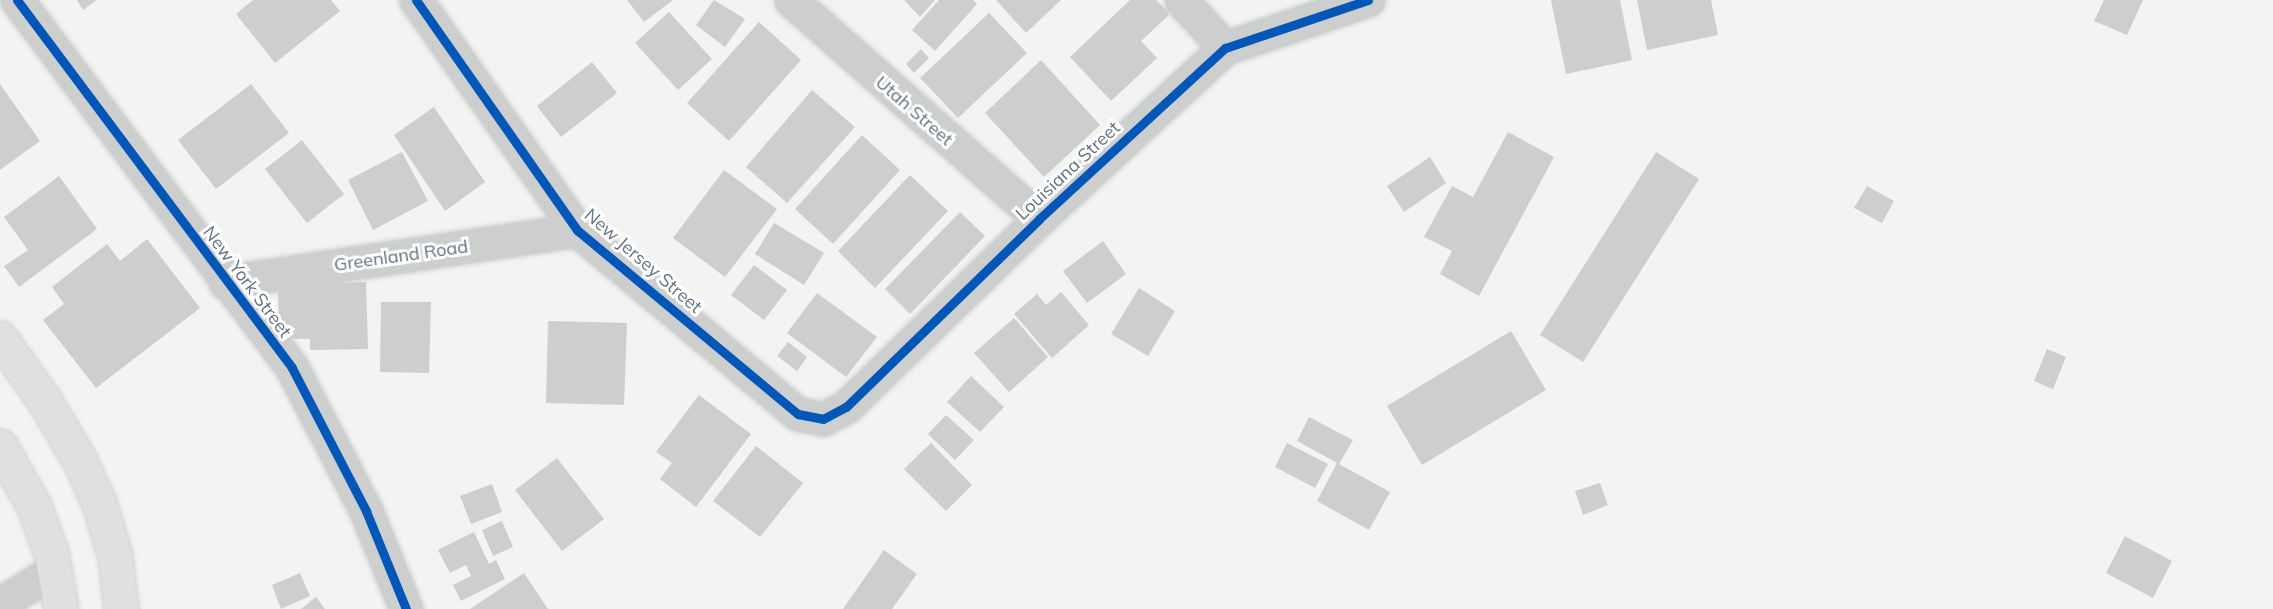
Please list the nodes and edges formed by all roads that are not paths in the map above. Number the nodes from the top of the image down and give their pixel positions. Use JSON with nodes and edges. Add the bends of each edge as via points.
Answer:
{"nodes":[{"id":1,"x":17,"y":0,"type":"edge"},
{"id":2,"x":416,"y":0,"type":"edge"},
{"id":3,"x":791,"y":0,"type":"edge"},
{"id":4,"x":1181,"y":0,"type":"edge"},
{"id":5,"x":1368,"y":0,"type":"edge"},
{"id":6,"x":1225,"y":48,"type":"junction"},
{"id":7,"x":1039,"y":219,"type":"junction"},
{"id":8,"x":577,"y":230,"type":"junction"},
{"id":9,"x":225,"y":282,"type":"junction"},
{"id":10,"x":0,"y":338,"type":"edge"},
{"id":11,"x":823,"y":419,"type":"joint"},
{"id":12,"x":0,"y":446,"type":"edge"},
{"id":13,"x":54,"y":570,"type":"junction"},
{"id":14,"x":0,"y":604,"type":"edge"},
{"id":15,"x":61,"y":609,"type":"edge"},
{"id":16,"x":121,"y":609,"type":"edge"},
{"id":17,"x":406,"y":609,"type":"edge"}],
"edges":[{"from":1,"to":9,"type":"street","name":"New York Street"},
{"from":2,"to":8,"type":"street","name":"New Jersey Street"},
{"from":3,"to":7,"type":"street","name":"Utah Street","via":[[819,29]]},
{"from":4,"to":6,"type":"street"},
{"from":5,"to":6,"type":"street","name":"Louisiana Street"},
{"from":6,"to":7,"type":"street","name":"Louisiana Street"},
{"from":7,"to":11,"type":"street","name":"Louisiana Street","via":[[846,407]]},
{"from":8,"to":9,"type":"street","name":"Greenland Road"},
{"from":8,"to":11,"type":"street","name":"New Jersey Street","via":[[798,414]]},
{"from":9,"to":17,"type":"street","name":"New York Street","via":[[292,368],[366,511]]},
{"from":10,"to":16,"type":"main road","via":[[44,400],[99,503],[115,556]]},
{"from":12,"to":13,"type":"main road","via":[[34,506]]},
{"from":13,"to":14,"type":"street"},
{"from":13,"to":15,"type":"main road"}]}
